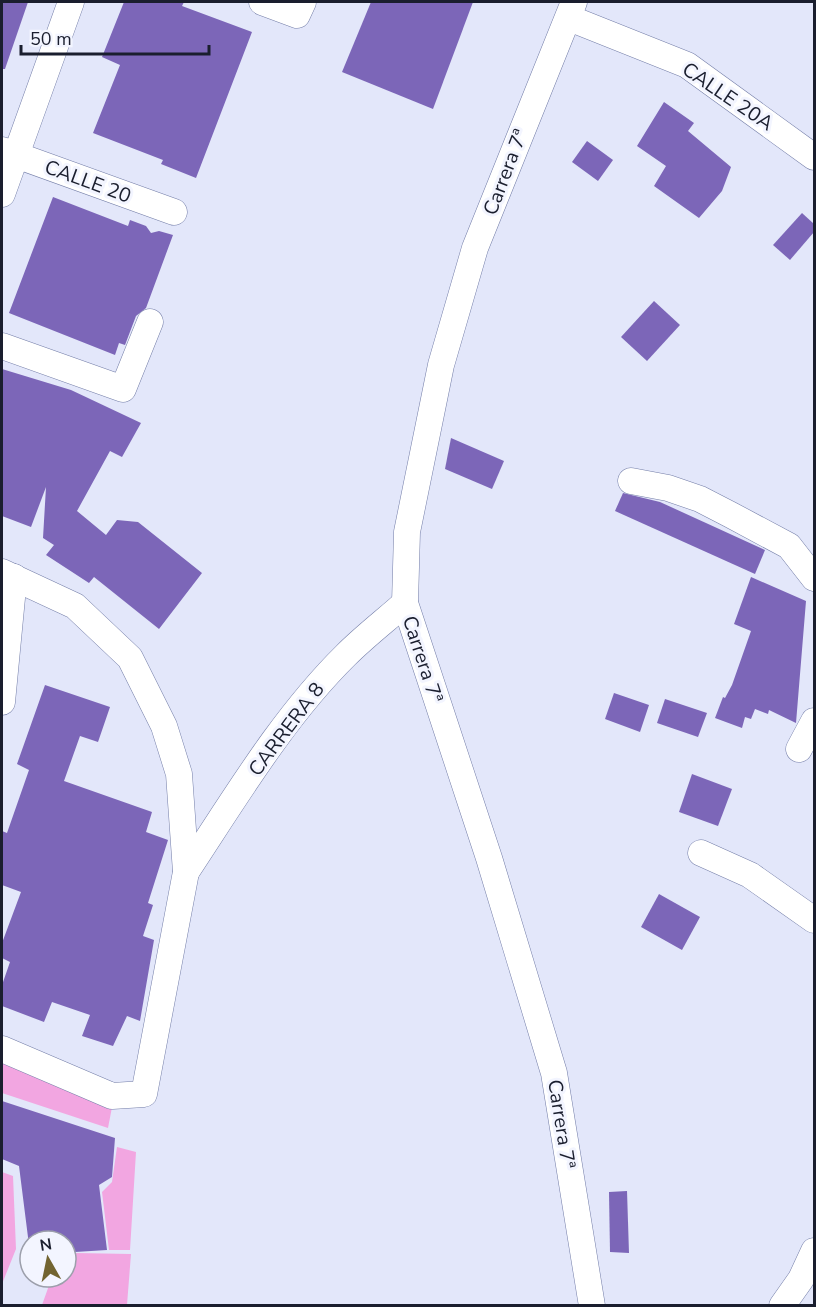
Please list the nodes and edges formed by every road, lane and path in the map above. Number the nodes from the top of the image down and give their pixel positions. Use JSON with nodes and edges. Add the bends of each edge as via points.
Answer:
{"nodes":[{"id":1,"x":71,"y":2,"type":"edge"},
{"id":2,"x":262,"y":2,"type":"edge"},
{"id":3,"x":300,"y":8,"type":"edge"},
{"id":4,"x":572,"y":10,"type":"edge"},
{"id":5,"x":9,"y":152,"type":"edge"},
{"id":6,"x":814,"y":157,"type":"edge"},
{"id":7,"x":2,"y":194,"type":"edge"},
{"id":8,"x":174,"y":212,"type":"dead end"},
{"id":9,"x":150,"y":322,"type":"dead end"},
{"id":10,"x":2,"y":346,"type":"edge"},
{"id":11,"x":631,"y":481,"type":"dead end"},
{"id":12,"x":8,"y":575,"type":"edge"},
{"id":13,"x":814,"y":578,"type":"edge"},
{"id":14,"x":405,"y":603,"type":"junction"},
{"id":15,"x":2,"y":702,"type":"edge"},
{"id":16,"x":814,"y":721,"type":"edge"},
{"id":17,"x":799,"y":749,"type":"dead end"},
{"id":18,"x":701,"y":853,"type":"dead end"},
{"id":19,"x":186,"y":872,"type":"junction"},
{"id":20,"x":814,"y":920,"type":"edge"},
{"id":21,"x":2,"y":1049,"type":"edge"},
{"id":22,"x":814,"y":1251,"type":"edge"},
{"id":23,"x":592,"y":1305,"type":"edge"},
{"id":24,"x":782,"y":1305,"type":"edge"}],
"edges":[{"from":1,"to":5,"type":"street"},
{"from":2,"to":3,"type":"street"},
{"from":4,"to":6,"type":"street","name":"CALLE 20A","via":[[687,65]]},
{"from":4,"to":14,"type":"street","name":"Carrera 7ª","via":[[476,248],[441,364],[407,532]]},
{"from":5,"to":7,"type":"street"},
{"from":5,"to":8,"type":"street","name":"CALLE 20"},
{"from":9,"to":10,"type":"street","via":[[123,389]]},
{"from":11,"to":13,"type":"street","via":[[700,499],[789,546]]},
{"from":12,"to":15,"type":"street"},
{"from":12,"to":19,"type":"street","name":"CARRERA 8","via":[[75,606],[130,658],[164,726],[179,774]]},
{"from":14,"to":19,"type":"street","name":"CARRERA 8","via":[[347,654],[314,690],[262,758]]},
{"from":14,"to":23,"type":"street","name":"Carrera 7ª","via":[[489,858],[554,1073]]},
{"from":16,"to":17,"type":"street"},
{"from":18,"to":20,"type":"street","via":[[750,876]]},
{"from":19,"to":21,"type":"street","name":"CARRERA 8","via":[[144,1094],[112,1096]]},
{"from":22,"to":24,"type":"street","via":[[801,1279]]}]}
